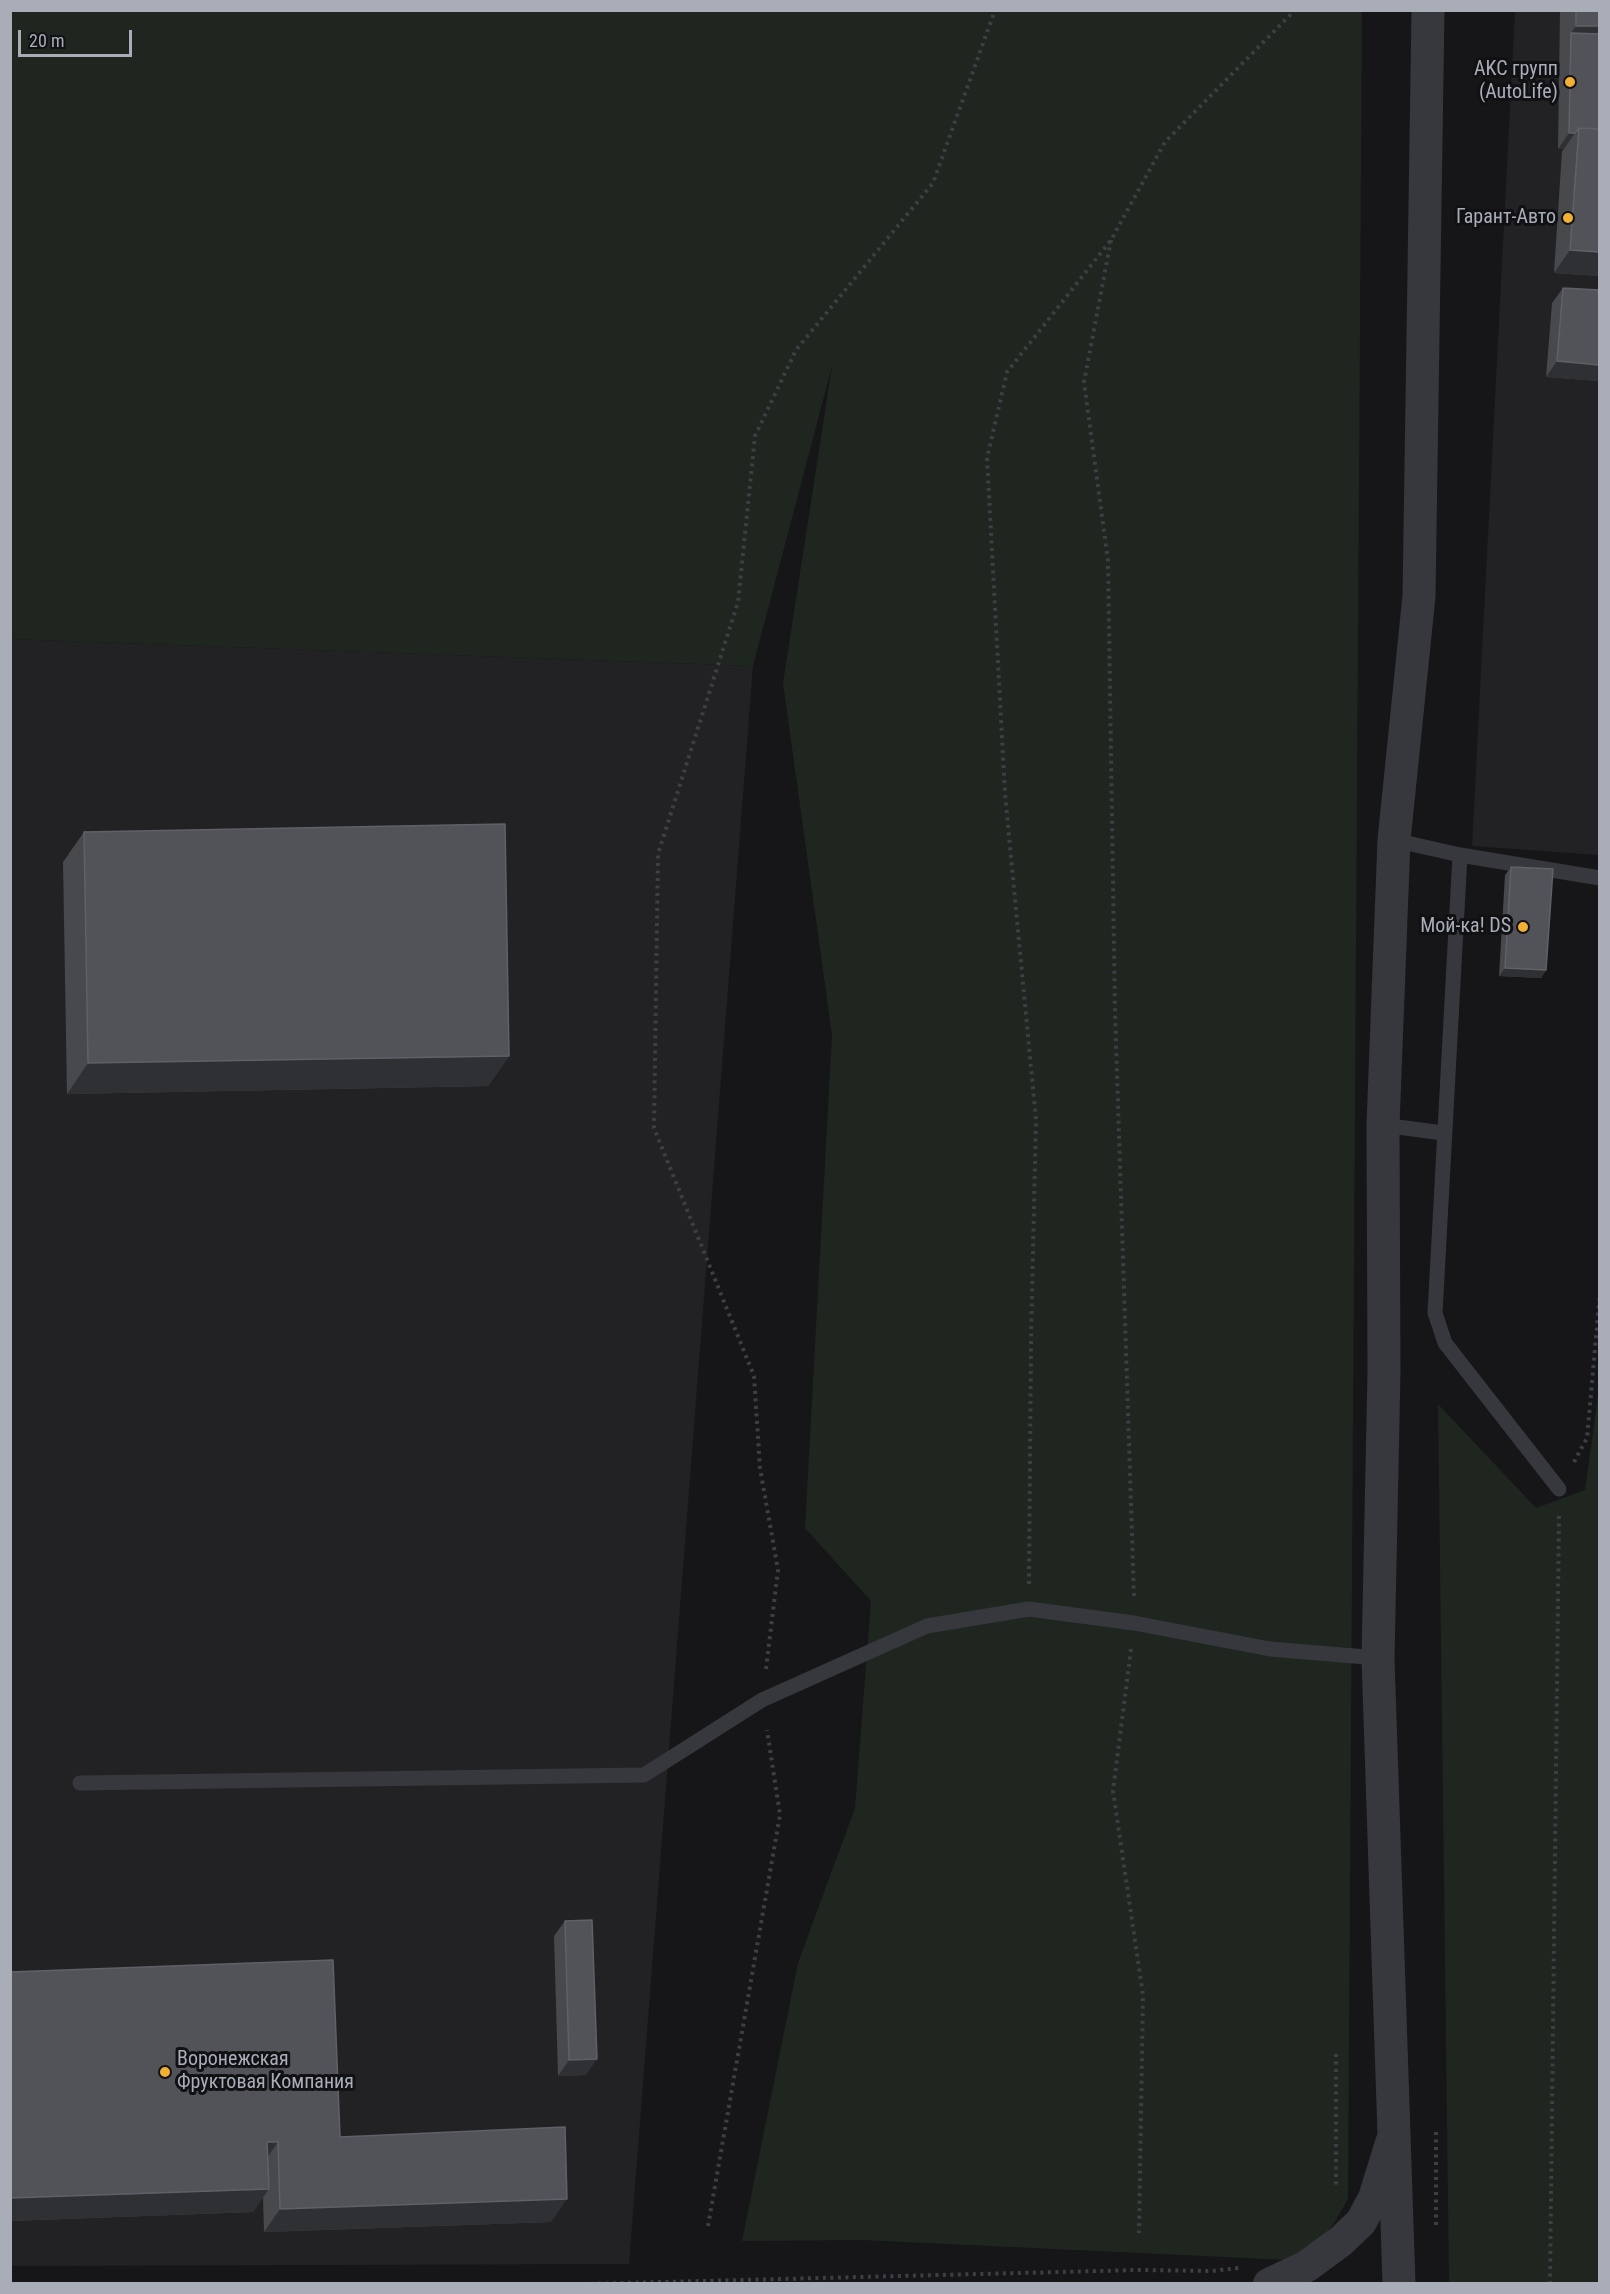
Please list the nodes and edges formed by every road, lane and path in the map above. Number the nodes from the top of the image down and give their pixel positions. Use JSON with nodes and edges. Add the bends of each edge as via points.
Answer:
{"nodes":[{"id":1,"x":995,"y":10,"type":"edge"},
{"id":2,"x":1294,"y":10,"type":"edge"},
{"id":3,"x":1428,"y":10,"type":"edge"},
{"id":4,"x":1111,"y":240,"type":"junction"},
{"id":5,"x":1394,"y":840,"type":"junction"},
{"id":6,"x":1460,"y":855,"type":"junction"},
{"id":7,"x":1599,"y":878,"type":"edge"},
{"id":8,"x":1383,"y":1125,"type":"junction"},
{"id":9,"x":1443,"y":1133,"type":"junction"},
{"id":10,"x":1599,"y":1293,"type":"edge"},
{"id":11,"x":1559,"y":1489,"type":"junction"},
{"id":12,"x":1029,"y":1609,"type":"junction"},
{"id":13,"x":1134,"y":1623,"type":"junction"},
{"id":14,"x":1378,"y":1658,"type":"junction"},
{"id":15,"x":762,"y":1700,"type":"junction"},
{"id":16,"x":80,"y":1783,"type":"dead end"},
{"id":17,"x":1336,"y":2054,"type":"dead end"},
{"id":18,"x":1394,"y":2130,"type":"junction"},
{"id":19,"x":1436,"y":2132,"type":"dead end"},
{"id":20,"x":1332,"y":2197,"type":"dead end"},
{"id":21,"x":708,"y":2226,"type":"dead end"},
{"id":22,"x":1139,"y":2233,"type":"dead end"},
{"id":23,"x":1437,"y":2237,"type":"dead end"},
{"id":24,"x":1242,"y":2267,"type":"dead end"},
{"id":25,"x":583,"y":2283,"type":"edge"},
{"id":26,"x":1269,"y":2283,"type":"edge"},
{"id":27,"x":1399,"y":2283,"type":"edge"},
{"id":28,"x":1550,"y":2283,"type":"edge"}],
"edges":[{"from":1,"to":15,"type":"path","via":[[933,183],[796,350],[755,436],[738,602],[658,854],[654,1128],[754,1376],[760,1468],[778,1570]]},
{"from":2,"to":4,"type":"path","via":[[1165,142]]},
{"from":3,"to":5,"type":"street","via":[[1419,596]]},
{"from":4,"to":12,"type":"path","via":[[1007,372],[987,458],[1005,794],[1036,1120]]},
{"from":4,"to":13,"type":"path","via":[[1084,382],[1108,561],[1115,1011]]},
{"from":5,"to":6,"type":"lane"},
{"from":5,"to":8,"type":"street"},
{"from":6,"to":7,"type":"lane"},
{"from":6,"to":9,"type":"lane"},
{"from":8,"to":9,"type":"lane"},
{"from":8,"to":14,"type":"street","via":[[1384,1372]]},
{"from":9,"to":11,"type":"lane","via":[[1435,1313],[1445,1343]]},
{"from":10,"to":11,"type":"path","via":[[1587,1438]]},
{"from":11,"to":28,"type":"path"},
{"from":12,"to":13,"type":"lane"},
{"from":12,"to":15,"type":"lane","via":[[927,1626]]},
{"from":13,"to":14,"type":"lane","via":[[1270,1649]]},
{"from":13,"to":22,"type":"path","via":[[1113,1791],[1143,1995]]},
{"from":14,"to":18,"type":"street"},
{"from":15,"to":16,"type":"lane","via":[[644,1775]]},
{"from":15,"to":21,"type":"path","via":[[780,1815]]},
{"from":17,"to":20,"type":"path","via":[[1337,2187]]},
{"from":18,"to":26,"type":"street","via":[[1386,2166],[1361,2222],[1307,2266]]},
{"from":18,"to":27,"type":"street"},
{"from":19,"to":23,"type":"path"},
{"from":24,"to":25,"type":"path","via":[[1212,2271]]}]}
